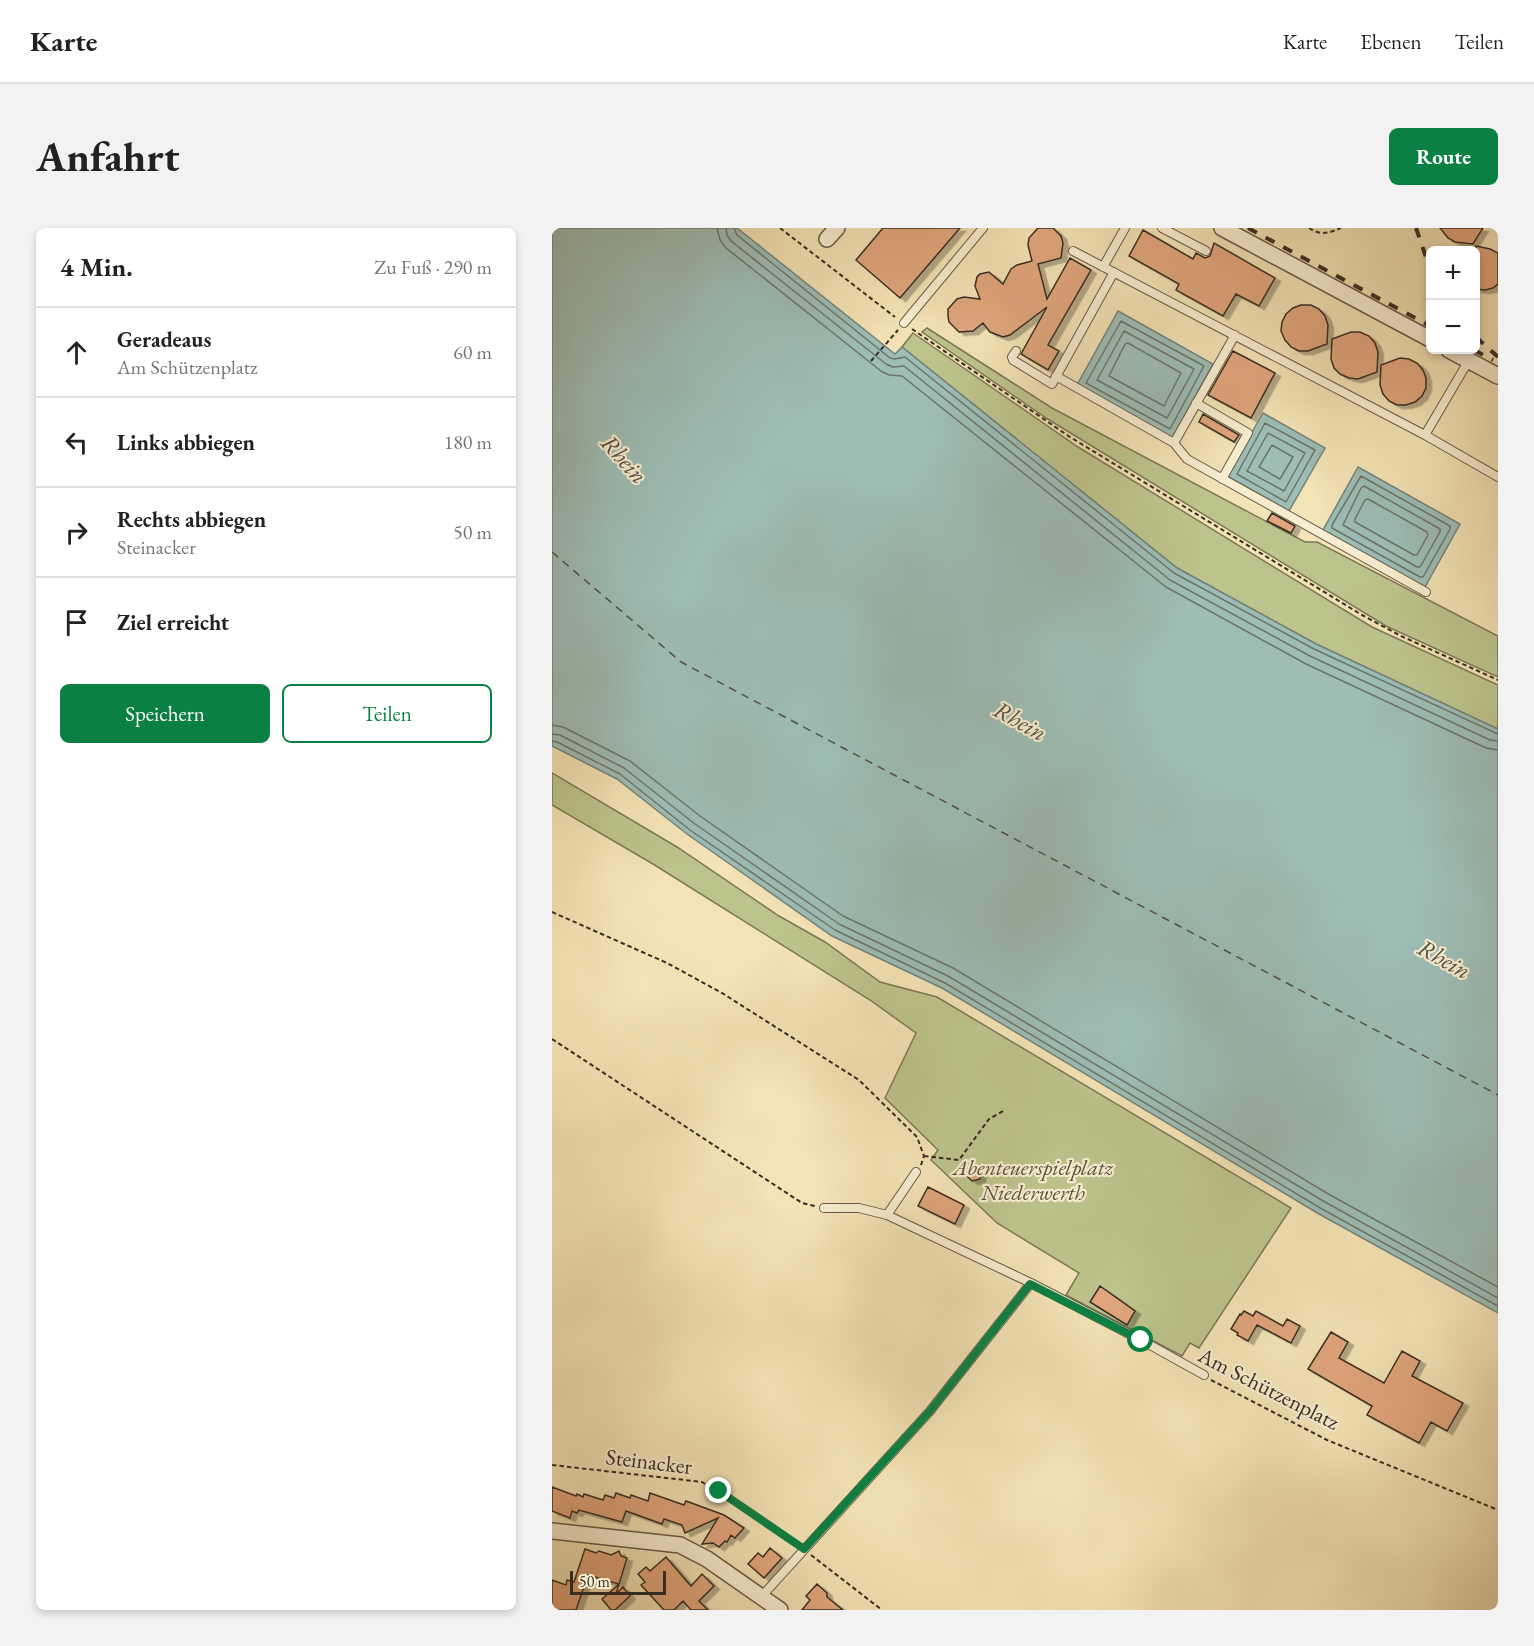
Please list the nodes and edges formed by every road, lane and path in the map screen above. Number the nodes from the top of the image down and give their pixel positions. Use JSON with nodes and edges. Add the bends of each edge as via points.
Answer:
{"nodes":[{"id":1,"x":780,"y":228,"type":"edge"},
{"id":2,"x":983,"y":228,"type":"edge"},
{"id":3,"x":1125,"y":228,"type":"edge"},
{"id":4,"x":1162,"y":228,"type":"edge"},
{"id":5,"x":1222,"y":228,"type":"edge"},
{"id":6,"x":1309,"y":228,"type":"edge"},
{"id":7,"x":1341,"y":228,"type":"edge"},
{"id":8,"x":1073,"y":251,"type":"dead end"},
{"id":9,"x":1206,"y":251,"type":"dead end"},
{"id":10,"x":1103,"y":267,"type":"junction"},
{"id":11,"x":1114,"y":272,"type":"junction"},
{"id":12,"x":904,"y":323,"type":"junction"},
{"id":13,"x":1235,"y":335,"type":"junction"},
{"id":14,"x":1426,"y":336,"type":"edge"},
{"id":15,"x":1016,"y":351,"type":"dead end"},
{"id":16,"x":1457,"y":354,"type":"edge"},
{"id":17,"x":1469,"y":360,"type":"junction"},
{"id":18,"x":871,"y":361,"type":"dead end"},
{"id":19,"x":1056,"y":376,"type":"junction"},
{"id":20,"x":1498,"y":376,"type":"edge"},
{"id":21,"x":1197,"y":403,"type":"junction"},
{"id":22,"x":1425,"y":435,"type":"junction"},
{"id":23,"x":1174,"y":443,"type":"junction"},
{"id":24,"x":1498,"y":477,"type":"edge"},
{"id":25,"x":1222,"y":478,"type":"junction"},
{"id":26,"x":1426,"y":592,"type":"dead end"},
{"id":27,"x":1498,"y":680,"type":"edge"},
{"id":28,"x":552,"y":912,"type":"edge"},
{"id":29,"x":552,"y":1039,"type":"edge"},
{"id":30,"x":1005,"y":1110,"type":"dead end"},
{"id":31,"x":924,"y":1156,"type":"junction"},
{"id":32,"x":916,"y":1172,"type":"joint"},
{"id":33,"x":824,"y":1208,"type":"joint"},
{"id":34,"x":887,"y":1215,"type":"junction"},
{"id":35,"x":1030,"y":1284,"type":"junction"},
{"id":36,"x":1204,"y":1376,"type":"joint"},
{"id":37,"x":552,"y":1465,"type":"edge"},
{"id":38,"x":1498,"y":1510,"type":"edge"},
{"id":39,"x":552,"y":1531,"type":"edge"},
{"id":40,"x":804,"y":1549,"type":"junction"},
{"id":41,"x":762,"y":1596,"type":"junction"},
{"id":42,"x":780,"y":1610,"type":"edge"},
{"id":43,"x":882,"y":1610,"type":"edge"}],
"edges":[{"from":1,"to":12,"type":"path"},
{"from":2,"to":12,"type":"lane"},
{"from":3,"to":10,"type":"lane"},
{"from":4,"to":9,"type":"lane"},
{"from":5,"to":14,"type":"street"},
{"from":6,"to":7,"type":"path","via":[[1328,234]]},
{"from":8,"to":10,"type":"lane"},
{"from":10,"to":11,"type":"lane"},
{"from":11,"to":13,"type":"lane"},
{"from":11,"to":19,"type":"lane"},
{"from":12,"to":18,"type":"path"},
{"from":12,"to":27,"type":"path","via":[[1070,437],[1362,615]]},
{"from":13,"to":21,"type":"lane"},
{"from":13,"to":22,"type":"lane"},
{"from":15,"to":19,"type":"lane","via":[[1013,360],[1052,384]]},
{"from":16,"to":17,"type":"street"},
{"from":17,"to":20,"type":"street"},
{"from":17,"to":22,"type":"lane"},
{"from":19,"to":23,"type":"lane"},
{"from":21,"to":23,"type":"lane"},
{"from":21,"to":25,"type":"lane","via":[[1248,433]]},
{"from":22,"to":24,"type":"lane"},
{"from":23,"to":25,"type":"lane","via":[[1187,459]]},
{"from":25,"to":26,"type":"lane"},
{"from":28,"to":31,"type":"path","via":[[667,963],[722,993],[859,1080],[916,1137]]},
{"from":29,"to":33,"type":"path","via":[[802,1203]]},
{"from":30,"to":31,"type":"path","via":[[989,1119],[959,1160]]},
{"from":31,"to":32,"type":"path"},
{"from":32,"to":34,"type":"lane"},
{"from":33,"to":34,"type":"lane","name":"Am Schützenplatz","via":[[860,1208]]},
{"from":34,"to":35,"type":"lane","name":"Am Schützenplatz"},
{"from":35,"to":36,"type":"lane","name":"Am Schützenplatz"},
{"from":35,"to":40,"type":"lane","via":[[930,1411]]},
{"from":36,"to":38,"type":"path","name":"Am Schützenplatz","via":[[1327,1440]]},
{"from":37,"to":40,"type":"path","name":"Steinacker","via":[[702,1482]]},
{"from":39,"to":41,"type":"street","via":[[680,1545]]},
{"from":40,"to":41,"type":"lane"},
{"from":40,"to":43,"type":"path","name":"Steinacker"},
{"from":41,"to":42,"type":"street"}]}
